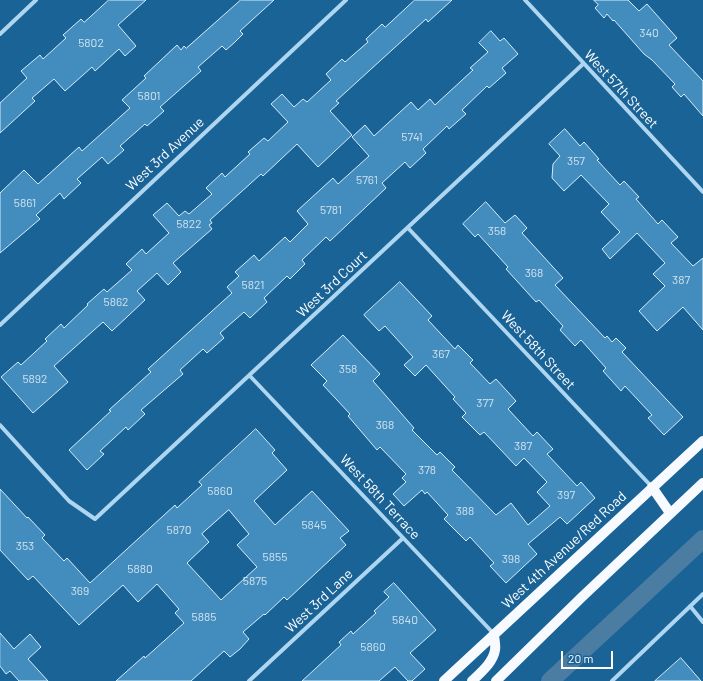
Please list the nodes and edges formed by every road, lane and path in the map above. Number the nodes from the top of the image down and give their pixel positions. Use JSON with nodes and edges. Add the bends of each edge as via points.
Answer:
{"nodes":[{"id":1,"x":36,"y":0,"type":"edge"},
{"id":2,"x":346,"y":0,"type":"edge"},
{"id":3,"x":525,"y":0,"type":"edge"},
{"id":4,"x":0,"y":34,"type":"edge"},
{"id":5,"x":583,"y":64,"type":"junction"},
{"id":6,"x":703,"y":192,"type":"edge"},
{"id":7,"x":408,"y":228,"type":"junction"},
{"id":8,"x":0,"y":325,"type":"edge"},
{"id":9,"x":250,"y":376,"type":"junction"},
{"id":10,"x":0,"y":425,"type":"edge"},
{"id":11,"x":703,"y":441,"type":"edge"},
{"id":12,"x":703,"y":483,"type":"edge"},
{"id":13,"x":652,"y":487,"type":"junction"},
{"id":14,"x":670,"y":513,"type":"junction"},
{"id":15,"x":403,"y":538,"type":"junction"},
{"id":16,"x":703,"y":594,"type":"edge"},
{"id":17,"x":690,"y":606,"type":"junction"},
{"id":18,"x":703,"y":622,"type":"edge"},
{"id":19,"x":494,"y":634,"type":"junction"},
{"id":20,"x":249,"y":681,"type":"edge"},
{"id":21,"x":444,"y":681,"type":"edge"},
{"id":22,"x":472,"y":681,"type":"edge"},
{"id":23,"x":496,"y":681,"type":"edge"},
{"id":24,"x":612,"y":681,"type":"edge"}],
"edges":[{"from":1,"to":4,"type":"street"},
{"from":2,"to":8,"type":"street","name":"West 3rd Avenue"},
{"from":3,"to":5,"type":"street","name":"West 57th Street"},
{"from":5,"to":6,"type":"street","name":"West 57th Street"},
{"from":5,"to":7,"type":"street","name":"West 3rd Court"},
{"from":7,"to":9,"type":"street","name":"West 3rd Court"},
{"from":7,"to":13,"type":"street","name":"West 58th Street"},
{"from":9,"to":10,"type":"street","name":"West 3rd Court","via":[[95,519],[69,501]]},
{"from":9,"to":15,"type":"street","name":"West 58th Terrace"},
{"from":11,"to":13,"type":"main road","name":"West 4th Avenue/Red Road"},
{"from":12,"to":14,"type":"main road"},
{"from":13,"to":14,"type":"main road"},
{"from":13,"to":19,"type":"main road","name":"West 4th Avenue/Red Road"},
{"from":14,"to":23,"type":"main road"},
{"from":15,"to":19,"type":"street","name":"West 58th Terrace"},
{"from":15,"to":20,"type":"street","name":"West 3rd Lane"},
{"from":16,"to":17,"type":"street"},
{"from":17,"to":18,"type":"street"},
{"from":17,"to":24,"type":"street"},
{"from":19,"to":21,"type":"main road","name":"West 4th Avenue/Red Road"},
{"from":19,"to":22,"type":"main road","via":[[495,649],[492,657]]}]}
